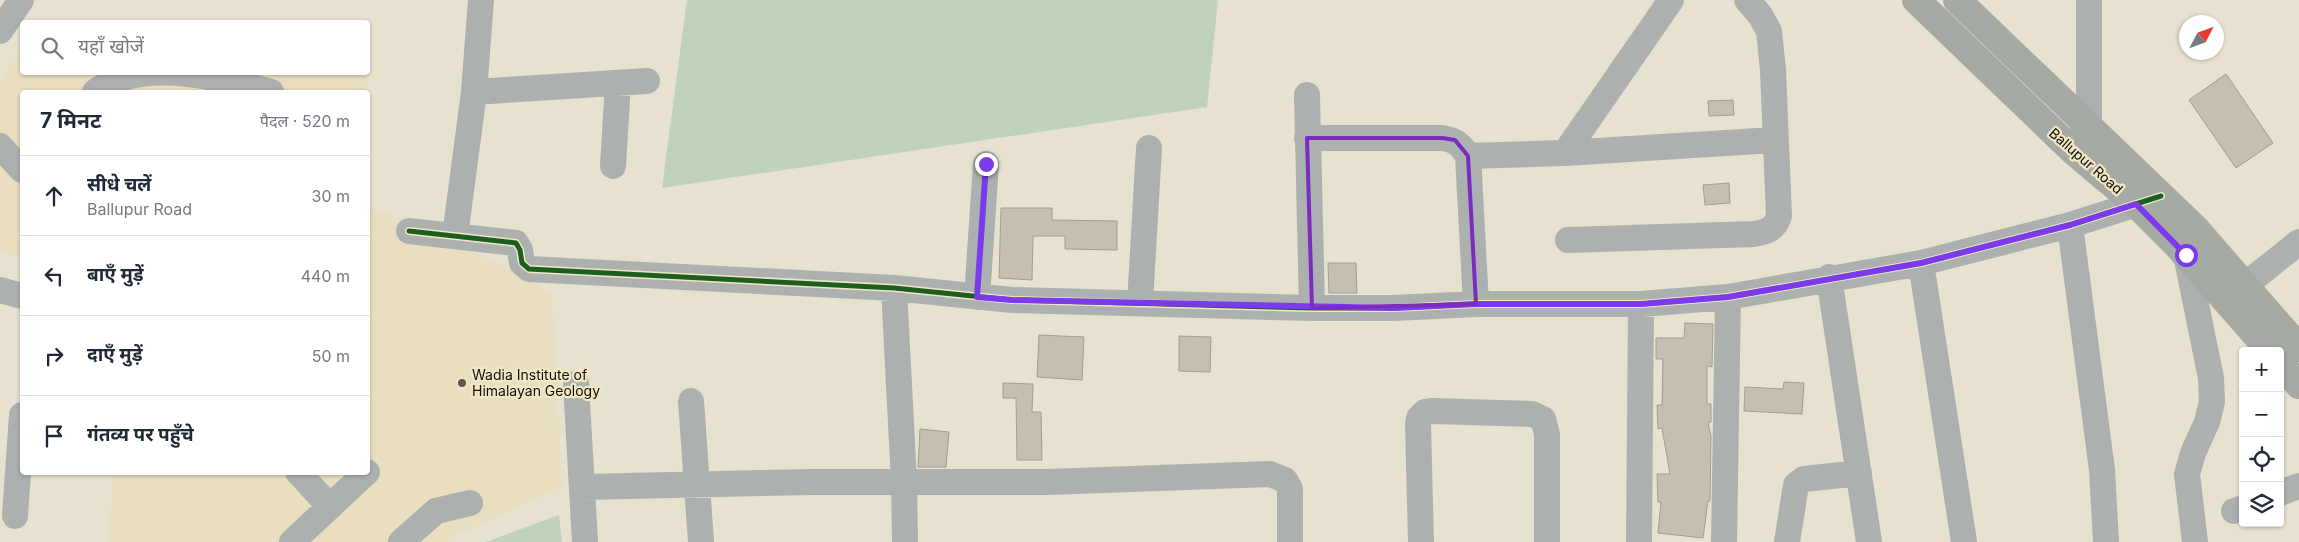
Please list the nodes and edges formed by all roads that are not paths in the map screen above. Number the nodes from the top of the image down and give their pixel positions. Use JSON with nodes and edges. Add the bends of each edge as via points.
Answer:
{"nodes":[{"id":1,"x":21,"y":0,"type":"edge"},
{"id":2,"x":481,"y":0,"type":"edge"},
{"id":3,"x":1671,"y":0,"type":"edge"},
{"id":4,"x":1747,"y":0,"type":"edge"},
{"id":5,"x":1916,"y":0,"type":"edge"},
{"id":6,"x":1958,"y":0,"type":"edge"},
{"id":7,"x":2089,"y":0,"type":"edge"},
{"id":8,"x":0,"y":31,"type":"edge"},
{"id":9,"x":134,"y":75,"type":"edge"},
{"id":10,"x":193,"y":75,"type":"edge"},
{"id":11,"x":647,"y":81,"type":"dead end"},
{"id":12,"x":618,"y":83,"type":"junction"},
{"id":13,"x":98,"y":90,"type":"edge"},
{"id":14,"x":264,"y":90,"type":"edge"},
{"id":15,"x":474,"y":92,"type":"junction"},
{"id":16,"x":1307,"y":95,"type":"dead end"},
{"id":17,"x":2089,"y":126,"type":"junction"},
{"id":18,"x":1308,"y":138,"type":"junction"},
{"id":19,"x":1774,"y":140,"type":"junction"},
{"id":20,"x":1149,"y":148,"type":"dead end"},
{"id":21,"x":2071,"y":149,"type":"junction"},
{"id":22,"x":1566,"y":153,"type":"junction"},
{"id":23,"x":1468,"y":156,"type":"junction"},
{"id":24,"x":986,"y":164,"type":"dead end"},
{"id":25,"x":613,"y":166,"type":"dead end"},
{"id":26,"x":2149,"y":200,"type":"junction"},
{"id":27,"x":2070,"y":225,"type":"junction"},
{"id":28,"x":410,"y":232,"type":"dead end"},
{"id":29,"x":455,"y":236,"type":"junction"},
{"id":30,"x":1568,"y":240,"type":"dead end"},
{"id":31,"x":2299,"y":242,"type":"edge"},
{"id":32,"x":2186,"y":255,"type":"junction"},
{"id":33,"x":1921,"y":263,"type":"junction"},
{"id":34,"x":1830,"y":277,"type":"junction"},
{"id":35,"x":2248,"y":287,"type":"junction"},
{"id":36,"x":894,"y":288,"type":"junction"},
{"id":37,"x":0,"y":290,"type":"edge"},
{"id":38,"x":20,"y":295,"type":"edge"},
{"id":39,"x":977,"y":297,"type":"junction"},
{"id":40,"x":1728,"y":297,"type":"junction"},
{"id":41,"x":1140,"y":303,"type":"junction"},
{"id":42,"x":1476,"y":304,"type":"junction"},
{"id":43,"x":1641,"y":304,"type":"junction"},
{"id":44,"x":1312,"y":308,"type":"junction"},
{"id":45,"x":2266,"y":347,"type":"edge"},
{"id":46,"x":2299,"y":348,"type":"edge"},
{"id":47,"x":2284,"y":367,"type":"edge"},
{"id":48,"x":576,"y":384,"type":"dead end"},
{"id":49,"x":2299,"y":384,"type":"edge"},
{"id":50,"x":691,"y":400,"type":"dead end"},
{"id":51,"x":20,"y":444,"type":"edge"},
{"id":52,"x":1859,"y":473,"type":"junction"},
{"id":53,"x":301,"y":475,"type":"edge"},
{"id":54,"x":365,"y":475,"type":"edge"},
{"id":55,"x":904,"y":482,"type":"junction"},
{"id":56,"x":695,"y":483,"type":"junction"},
{"id":57,"x":2299,"y":486,"type":"edge"},
{"id":58,"x":582,"y":487,"type":"junction"},
{"id":59,"x":2284,"y":492,"type":"edge"},
{"id":60,"x":470,"y":503,"type":"dead end"},
{"id":61,"x":330,"y":507,"type":"junction"},
{"id":62,"x":15,"y":516,"type":"dead end"},
{"id":63,"x":301,"y":539,"type":"edge"},
{"id":64,"x":401,"y":542,"type":"edge"},
{"id":65,"x":585,"y":542,"type":"edge"},
{"id":66,"x":701,"y":542,"type":"edge"},
{"id":67,"x":905,"y":542,"type":"edge"},
{"id":68,"x":1290,"y":542,"type":"edge"},
{"id":69,"x":1421,"y":542,"type":"edge"},
{"id":70,"x":1547,"y":542,"type":"edge"},
{"id":71,"x":1639,"y":542,"type":"edge"},
{"id":72,"x":1724,"y":542,"type":"edge"},
{"id":73,"x":1787,"y":542,"type":"edge"},
{"id":74,"x":1869,"y":542,"type":"edge"},
{"id":75,"x":1964,"y":542,"type":"edge"},
{"id":76,"x":2106,"y":542,"type":"edge"},
{"id":77,"x":2194,"y":542,"type":"edge"}],
"edges":[{"from":1,"to":8,"type":"street"},
{"from":2,"to":15,"type":"street"},
{"from":3,"to":22,"type":"street"},
{"from":4,"to":19,"type":"street","via":[[1769,31]]},
{"from":5,"to":21,"type":"main road","name":"Ballupur Road"},
{"from":6,"to":17,"type":"main road","name":"Ballupur Road"},
{"from":7,"to":17,"type":"street"},
{"from":9,"to":13,"type":"street","via":[[114,80]]},
{"from":10,"to":14,"type":"street"},
{"from":11,"to":12,"type":"street"},
{"from":12,"to":15,"type":"street"},
{"from":12,"to":25,"type":"street"},
{"from":15,"to":29,"type":"street"},
{"from":16,"to":18,"type":"street"},
{"from":17,"to":21,"type":"street"},
{"from":17,"to":26,"type":"main road","name":"Ballupur Road"},
{"from":18,"to":23,"type":"street","via":[[1442,138],[1455,140]]},
{"from":18,"to":44,"type":"street"},
{"from":19,"to":22,"type":"street"},
{"from":19,"to":30,"type":"street","via":[[1779,216],[1771,230],[1754,234]]},
{"from":20,"to":41,"type":"street"},
{"from":21,"to":26,"type":"main road","name":"Ballupur Road"},
{"from":22,"to":23,"type":"street"},
{"from":23,"to":42,"type":"street"},
{"from":24,"to":39,"type":"street"},
{"from":26,"to":27,"type":"street"},
{"from":26,"to":32,"type":"main road","name":"Ballupur Road"},
{"from":26,"to":35,"type":"main road","name":"Ballupur Road","via":[[2195,228]]},
{"from":27,"to":33,"type":"street"},
{"from":27,"to":76,"type":"street","via":[[2102,470]]},
{"from":28,"to":29,"type":"street"},
{"from":29,"to":36,"type":"street","via":[[516,243],[522,263],[529,269]]},
{"from":31,"to":35,"type":"street","via":[[2254,278]]},
{"from":32,"to":45,"type":"main road","name":"Ballupur Road"},
{"from":32,"to":77,"type":"street","via":[[2211,378],[2212,402],[2187,474]]},
{"from":33,"to":34,"type":"street"},
{"from":33,"to":75,"type":"street"},
{"from":34,"to":40,"type":"street"},
{"from":34,"to":52,"type":"street"},
{"from":35,"to":46,"type":"main road","name":"Ballupur Road"},
{"from":36,"to":39,"type":"street"},
{"from":36,"to":55,"type":"street"},
{"from":37,"to":38,"type":"street"},
{"from":39,"to":41,"type":"street"},
{"from":40,"to":43,"type":"street"},
{"from":40,"to":72,"type":"street"},
{"from":41,"to":44,"type":"street"},
{"from":42,"to":43,"type":"street"},
{"from":42,"to":44,"type":"street"},
{"from":43,"to":71,"type":"street"},
{"from":47,"to":49,"type":"main road"},
{"from":48,"to":58,"type":"street"},
{"from":50,"to":56,"type":"street"},
{"from":51,"to":62,"type":"street"},
{"from":52,"to":73,"type":"street","via":[[1804,479],[1796,485]]},
{"from":52,"to":74,"type":"street"},
{"from":53,"to":61,"type":"street"},
{"from":54,"to":61,"type":"street"},
{"from":55,"to":56,"type":"street"},
{"from":55,"to":67,"type":"street"},
{"from":55,"to":68,"type":"street","via":[[1048,482],[1270,474],[1285,480],[1290,489]]},
{"from":56,"to":58,"type":"street"},
{"from":56,"to":66,"type":"street"},
{"from":57,"to":59,"type":"street"},
{"from":58,"to":65,"type":"street"},
{"from":60,"to":64,"type":"street","via":[[436,511]]},
{"from":61,"to":63,"type":"street"},
{"from":69,"to":70,"type":"street","via":[[1418,424],[1425,412],[1433,411],[1532,414],[1543,419],[1547,434]]}]}
